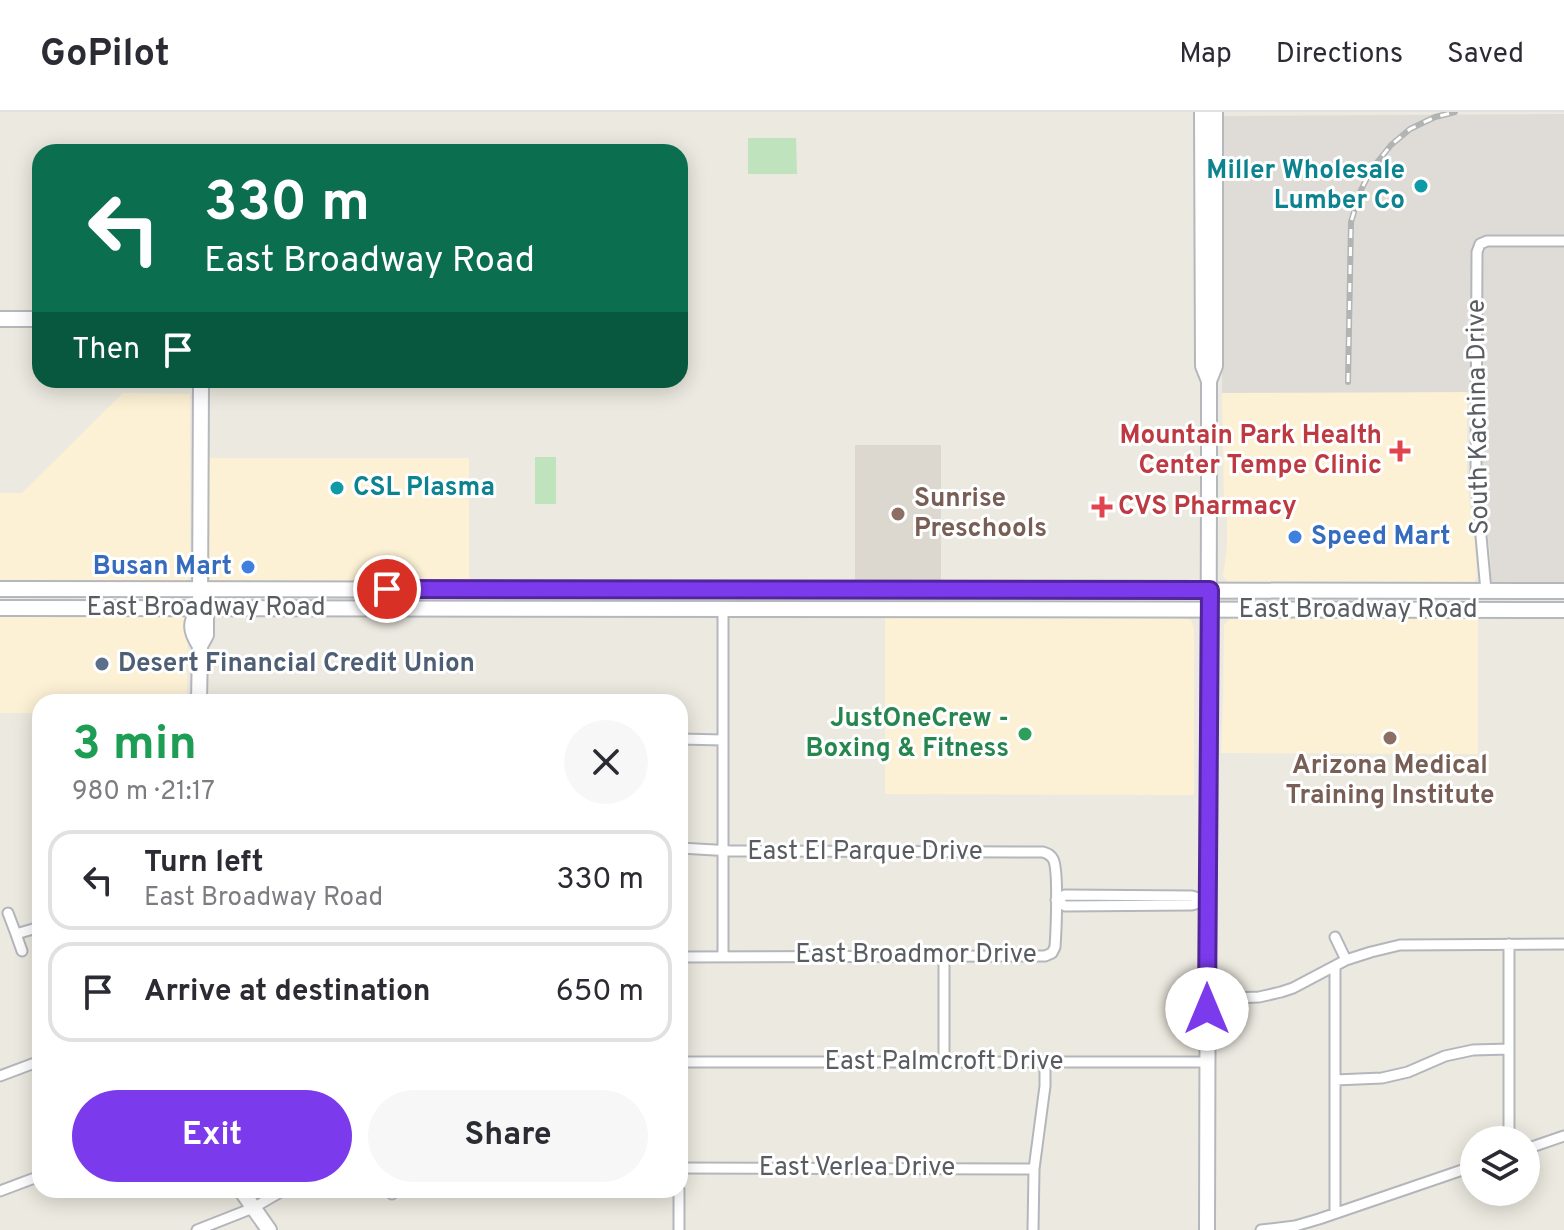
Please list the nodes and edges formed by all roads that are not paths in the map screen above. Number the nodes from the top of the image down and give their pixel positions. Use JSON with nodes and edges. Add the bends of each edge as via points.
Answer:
{"nodes":[{"id":1,"x":1202,"y":112,"type":"edge"},
{"id":2,"x":1215,"y":112,"type":"edge"},
{"id":3,"x":1564,"y":241,"type":"edge"},
{"id":4,"x":0,"y":319,"type":"edge"},
{"id":5,"x":32,"y":319,"type":"edge"},
{"id":6,"x":1209,"y":381,"type":"junction"},
{"id":7,"x":201,"y":388,"type":"edge"},
{"id":8,"x":0,"y":589,"type":"edge"},
{"id":9,"x":200,"y":589,"type":"junction"},
{"id":10,"x":464,"y":589,"type":"junction"},
{"id":11,"x":723,"y":589,"type":"junction"},
{"id":12,"x":960,"y":590,"type":"junction"},
{"id":13,"x":1210,"y":590,"type":"junction"},
{"id":14,"x":1433,"y":591,"type":"junction"},
{"id":15,"x":1486,"y":591,"type":"junction"},
{"id":16,"x":1564,"y":591,"type":"edge"},
{"id":17,"x":0,"y":608,"type":"edge"},
{"id":18,"x":200,"y":608,"type":"junction"},
{"id":19,"x":462,"y":608,"type":"junction"},
{"id":20,"x":723,"y":608,"type":"junction"},
{"id":21,"x":960,"y":609,"type":"junction"},
{"id":22,"x":1398,"y":609,"type":"junction"},
{"id":23,"x":1492,"y":609,"type":"junction"},
{"id":24,"x":1210,"y":610,"type":"junction"},
{"id":25,"x":1564,"y":610,"type":"edge"},
{"id":26,"x":199,"y":694,"type":"edge"},
{"id":27,"x":688,"y":739,"type":"edge"},
{"id":28,"x":723,"y":740,"type":"junction"},
{"id":29,"x":688,"y":849,"type":"edge"},
{"id":30,"x":723,"y":851,"type":"junction"},
{"id":31,"x":1050,"y":855,"type":"joint"},
{"id":32,"x":1056,"y":900,"type":"junction"},
{"id":33,"x":1208,"y":901,"type":"junction"},
{"id":34,"x":8,"y":913,"type":"dead end"},
{"id":35,"x":32,"y":929,"type":"edge"},
{"id":36,"x":16,"y":934,"type":"junction"},
{"id":37,"x":1335,"y":937,"type":"dead end"},
{"id":38,"x":1509,"y":944,"type":"junction"},
{"id":39,"x":1564,"y":944,"type":"edge"},
{"id":40,"x":22,"y":951,"type":"dead end"},
{"id":41,"x":944,"y":956,"type":"junction"},
{"id":42,"x":688,"y":957,"type":"edge"},
{"id":43,"x":723,"y":957,"type":"junction"},
{"id":44,"x":1346,"y":960,"type":"junction"},
{"id":45,"x":1335,"y":966,"type":"junction"},
{"id":46,"x":1207,"y":999,"type":"junction"},
{"id":47,"x":1509,"y":1049,"type":"junction"},
{"id":48,"x":688,"y":1062,"type":"edge"},
{"id":49,"x":944,"y":1062,"type":"junction"},
{"id":50,"x":1207,"y":1062,"type":"junction"},
{"id":51,"x":1045,"y":1063,"type":"junction"},
{"id":52,"x":32,"y":1064,"type":"edge"},
{"id":53,"x":0,"y":1076,"type":"edge"},
{"id":54,"x":1335,"y":1080,"type":"junction"},
{"id":55,"x":1509,"y":1126,"type":"edge"},
{"id":56,"x":1564,"y":1136,"type":"edge"},
{"id":57,"x":1540,"y":1144,"type":"edge"},
{"id":58,"x":688,"y":1168,"type":"edge"},
{"id":59,"x":1034,"y":1169,"type":"junction"},
{"id":60,"x":1460,"y":1171,"type":"edge"},
{"id":61,"x":32,"y":1179,"type":"edge"},
{"id":62,"x":0,"y":1191,"type":"edge"},
{"id":63,"x":246,"y":1198,"type":"edge"},
{"id":64,"x":270,"y":1198,"type":"edge"},
{"id":65,"x":679,"y":1198,"type":"edge"},
{"id":66,"x":253,"y":1208,"type":"junction"},
{"id":67,"x":1335,"y":1213,"type":"junction"},
{"id":68,"x":197,"y":1230,"type":"edge"},
{"id":69,"x":269,"y":1230,"type":"edge"},
{"id":70,"x":679,"y":1230,"type":"edge"},
{"id":71,"x":1033,"y":1230,"type":"edge"},
{"id":72,"x":1207,"y":1230,"type":"edge"},
{"id":73,"x":1261,"y":1230,"type":"edge"}],
"edges":[{"from":1,"to":6,"type":"main road","via":[[1203,366]]},
{"from":2,"to":6,"type":"main road","via":[[1215,366]]},
{"from":3,"to":15,"type":"street","name":"South Kachina Drive","via":[[1487,241],[1477,252],[1476,481]]},
{"from":4,"to":5,"type":"main road"},
{"from":6,"to":13,"type":"main road"},
{"from":7,"to":9,"type":"main road"},
{"from":8,"to":9,"type":"main road","name":"East Broadway Road"},
{"from":9,"to":10,"type":"main road","name":"East Broadway Road"},
{"from":9,"to":18,"type":"main road"},
{"from":10,"to":11,"type":"main road","name":"East Broadway Road"},
{"from":10,"to":19,"type":"main road"},
{"from":11,"to":12,"type":"main road","name":"East Broadway Road"},
{"from":11,"to":20,"type":"main road"},
{"from":12,"to":13,"type":"main road","name":"East Broadway Road"},
{"from":12,"to":21,"type":"main road"},
{"from":13,"to":14,"type":"main road","name":"East Broadway Road"},
{"from":13,"to":24,"type":"main road"},
{"from":14,"to":15,"type":"main road","name":"East Broadway Road"},
{"from":14,"to":22,"type":"main road","via":[[1400,603]]},
{"from":15,"to":16,"type":"main road","name":"East Broadway Road"},
{"from":15,"to":23,"type":"main road"},
{"from":17,"to":18,"type":"main road","name":"East Broadway Road"},
{"from":18,"to":19,"type":"main road","name":"East Broadway Road"},
{"from":18,"to":26,"type":"main road","via":[[206,635],[200,646]]},
{"from":19,"to":20,"type":"main road","name":"East Broadway Road"},
{"from":20,"to":21,"type":"main road","name":"East Broadway Road"},
{"from":20,"to":28,"type":"street"},
{"from":21,"to":24,"type":"main road","name":"East Broadway Road"},
{"from":22,"to":23,"type":"main road","name":"East Broadway Road"},
{"from":22,"to":24,"type":"main road","name":"East Broadway Road"},
{"from":23,"to":25,"type":"main road","name":"East Broadway Road"},
{"from":24,"to":33,"type":"main road"},
{"from":27,"to":28,"type":"street"},
{"from":28,"to":30,"type":"street"},
{"from":29,"to":30,"type":"street","name":"East El Parque Drive"},
{"from":30,"to":31,"type":"street","name":"East El Parque Drive"},
{"from":30,"to":43,"type":"street"},
{"from":31,"to":32,"type":"street","name":"East Broadmor Drive"},
{"from":32,"to":33,"type":"street","via":[[1065,906]]},
{"from":32,"to":41,"type":"street","name":"East Broadmor Drive","via":[[1055,947],[1048,955]]},
{"from":33,"to":46,"type":"main road"},
{"from":34,"to":36,"type":"street"},
{"from":35,"to":36,"type":"street"},
{"from":36,"to":40,"type":"street"},
{"from":37,"to":44,"type":"street"},
{"from":38,"to":39,"type":"street"},
{"from":38,"to":44,"type":"street","via":[[1400,945]]},
{"from":38,"to":47,"type":"street"},
{"from":41,"to":43,"type":"street","name":"East Broadmor Drive"},
{"from":41,"to":49,"type":"street"},
{"from":42,"to":43,"type":"street","name":"East Broadmor Drive"},
{"from":44,"to":45,"type":"street"},
{"from":45,"to":46,"type":"street","via":[[1281,992]]},
{"from":45,"to":54,"type":"street"},
{"from":46,"to":50,"type":"main road"},
{"from":47,"to":54,"type":"street","via":[[1445,1056],[1382,1078]]},
{"from":47,"to":55,"type":"street"},
{"from":48,"to":49,"type":"street","name":"East Palmcroft Drive"},
{"from":49,"to":51,"type":"street","name":"East Palmcroft Drive"},
{"from":50,"to":51,"type":"street","name":"East Palmcroft Drive"},
{"from":50,"to":72,"type":"main road"},
{"from":51,"to":59,"type":"street"},
{"from":52,"to":53,"type":"street"},
{"from":54,"to":67,"type":"street"},
{"from":56,"to":57,"type":"street"},
{"from":58,"to":59,"type":"street","name":"East Verlea Drive"},
{"from":59,"to":71,"type":"street"},
{"from":60,"to":67,"type":"street"},
{"from":61,"to":62,"type":"street"},
{"from":63,"to":66,"type":"main road"},
{"from":64,"to":66,"type":"street"},
{"from":65,"to":70,"type":"street"},
{"from":66,"to":68,"type":"street"},
{"from":66,"to":69,"type":"main road"},
{"from":67,"to":73,"type":"street"}]}
